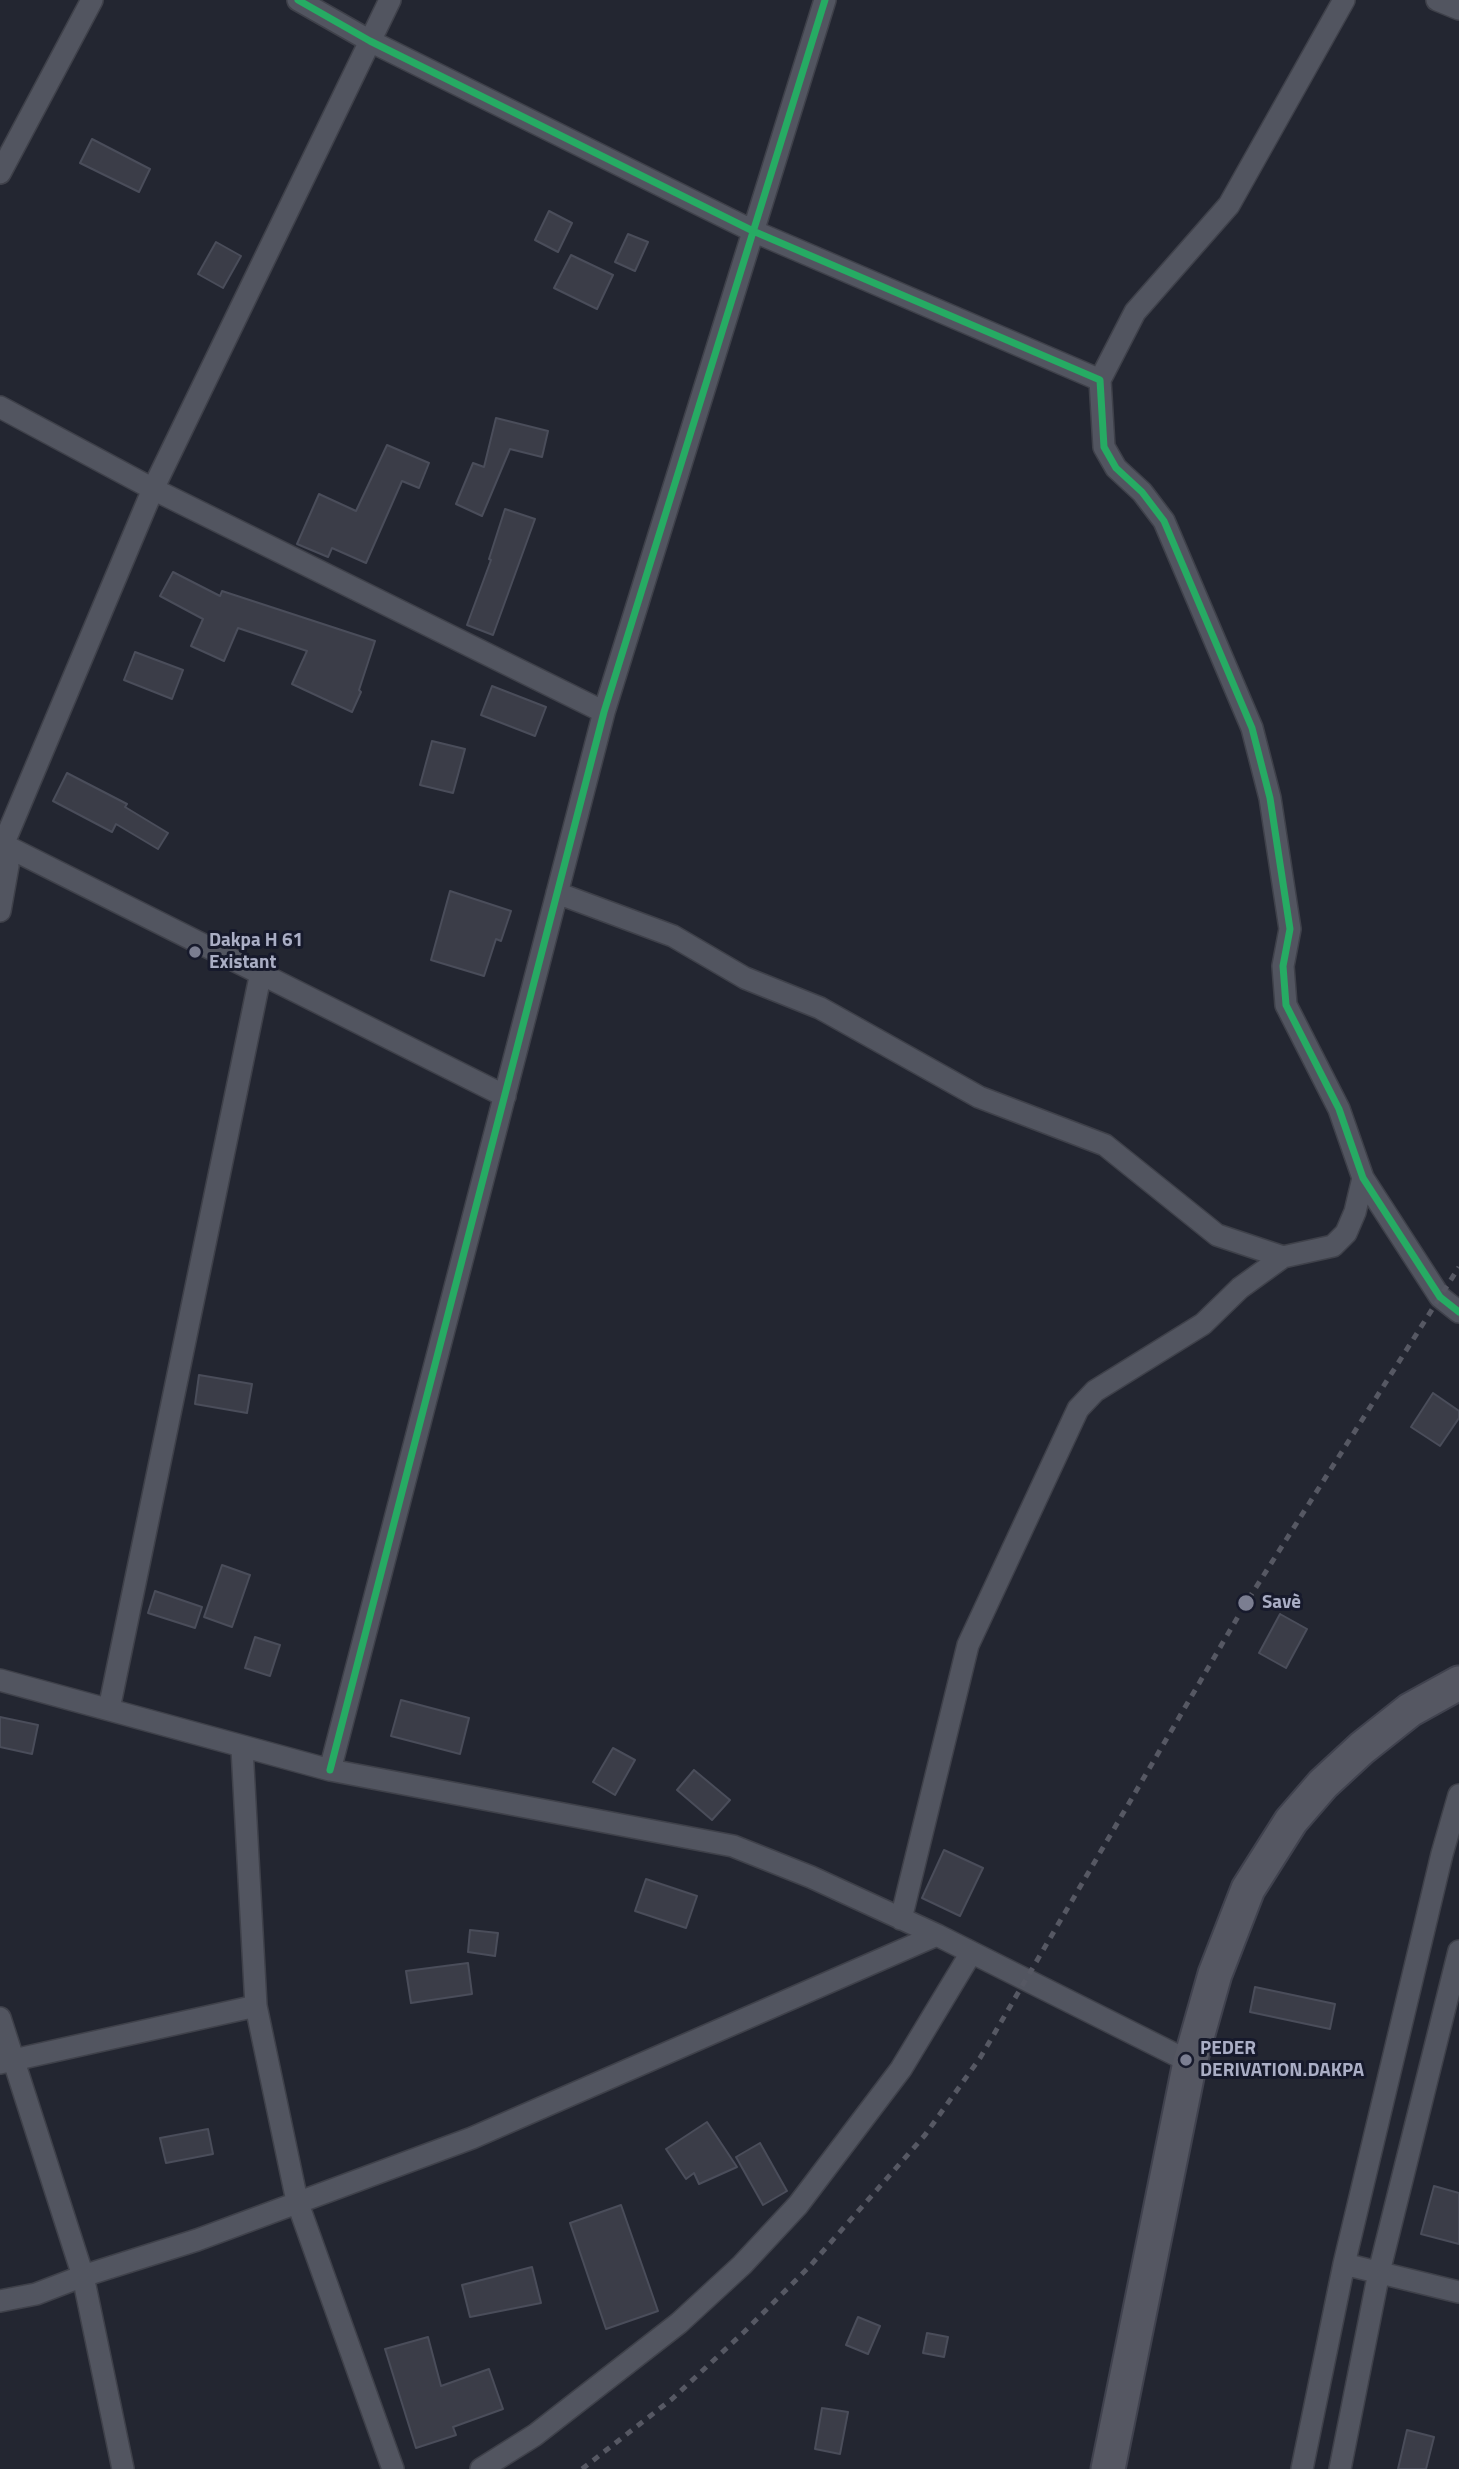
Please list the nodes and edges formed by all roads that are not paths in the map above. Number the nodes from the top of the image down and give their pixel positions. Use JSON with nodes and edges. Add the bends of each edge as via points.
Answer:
{"nodes":[{"id":1,"x":92,"y":0,"type":"edge"},
{"id":2,"x":298,"y":0,"type":"edge"},
{"id":3,"x":390,"y":0,"type":"edge"},
{"id":4,"x":825,"y":0,"type":"edge"},
{"id":5,"x":1344,"y":0,"type":"edge"},
{"id":6,"x":1437,"y":0,"type":"edge"},
{"id":7,"x":1459,"y":9,"type":"edge"},
{"id":8,"x":370,"y":41,"type":"junction"},
{"id":9,"x":0,"y":173,"type":"edge"},
{"id":10,"x":752,"y":231,"type":"junction"},
{"id":11,"x":1100,"y":380,"type":"junction"},
{"id":12,"x":0,"y":407,"type":"edge"},
{"id":13,"x":153,"y":489,"type":"junction"},
{"id":14,"x":604,"y":712,"type":"junction"},
{"id":15,"x":1,"y":844,"type":"edge"},
{"id":16,"x":557,"y":893,"type":"junction"},
{"id":17,"x":0,"y":911,"type":"edge"},
{"id":18,"x":261,"y":972,"type":"junction"},
{"id":19,"x":505,"y":1096,"type":"junction"},
{"id":20,"x":1363,"y":1178,"type":"junction"},
{"id":21,"x":1283,"y":1257,"type":"junction"},
{"id":22,"x":1459,"y":1312,"type":"edge"},
{"id":23,"x":0,"y":1681,"type":"edge"},
{"id":24,"x":1459,"y":1683,"type":"edge"},
{"id":25,"x":109,"y":1709,"type":"junction"},
{"id":26,"x":242,"y":1748,"type":"junction"},
{"id":27,"x":330,"y":1770,"type":"junction"},
{"id":28,"x":1459,"y":1795,"type":"edge"},
{"id":29,"x":901,"y":1919,"type":"junction"},
{"id":30,"x":937,"y":1935,"type":"junction"},
{"id":31,"x":1459,"y":1951,"type":"edge"},
{"id":32,"x":971,"y":1953,"type":"junction"},
{"id":33,"x":256,"y":2006,"type":"junction"},
{"id":34,"x":0,"y":2018,"type":"edge"},
{"id":35,"x":8,"y":2062,"type":"edge"},
{"id":36,"x":1191,"y":2062,"type":"junction"},
{"id":37,"x":297,"y":2201,"type":"junction"},
{"id":38,"x":1344,"y":2264,"type":"junction"},
{"id":39,"x":1379,"y":2272,"type":"junction"},
{"id":40,"x":83,"y":2276,"type":"junction"},
{"id":41,"x":1459,"y":2292,"type":"edge"},
{"id":42,"x":0,"y":2301,"type":"edge"},
{"id":43,"x":123,"y":2469,"type":"edge"},
{"id":44,"x":393,"y":2469,"type":"edge"},
{"id":45,"x":481,"y":2469,"type":"edge"},
{"id":46,"x":1108,"y":2469,"type":"edge"},
{"id":47,"x":1302,"y":2469,"type":"edge"},
{"id":48,"x":1340,"y":2469,"type":"edge"}],
"edges":[{"from":1,"to":9,"type":"street"},
{"from":2,"to":8,"type":"street"},
{"from":3,"to":8,"type":"street"},
{"from":4,"to":10,"type":"street"},
{"from":5,"to":11,"type":"street","via":[[1229,205],[1135,312]]},
{"from":6,"to":7,"type":"street"},
{"from":8,"to":10,"type":"street"},
{"from":8,"to":13,"type":"street"},
{"from":10,"to":11,"type":"street"},
{"from":10,"to":14,"type":"street"},
{"from":11,"to":20,"type":"street","via":[[1104,447],[1116,468],[1164,521],[1252,728],[1270,799],[1290,929],[1283,966],[1286,1006],[1339,1109]]},
{"from":12,"to":13,"type":"street"},
{"from":13,"to":14,"type":"street"},
{"from":13,"to":15,"type":"street"},
{"from":14,"to":16,"type":"street"},
{"from":15,"to":17,"type":"street","via":[[8,866]]},
{"from":15,"to":18,"type":"street"},
{"from":16,"to":19,"type":"street"},
{"from":16,"to":21,"type":"street","via":[[673,936],[746,978],[820,1008],[979,1097],[1105,1145],[1217,1235]]},
{"from":18,"to":19,"type":"street"},
{"from":18,"to":25,"type":"street"},
{"from":19,"to":27,"type":"street"},
{"from":20,"to":21,"type":"street","via":[[1351,1222],[1333,1246]]},
{"from":20,"to":22,"type":"street","via":[[1440,1297]]},
{"from":21,"to":29,"type":"street","via":[[1240,1288],[1203,1324],[1095,1391],[1078,1409],[968,1644]]},
{"from":23,"to":25,"type":"street"},
{"from":24,"to":36,"type":"main road","via":[[1410,1710],[1362,1748],[1291,1821],[1248,1889],[1231,1928]]},
{"from":25,"to":26,"type":"street"},
{"from":26,"to":27,"type":"street"},
{"from":26,"to":33,"type":"street"},
{"from":27,"to":29,"type":"street","via":[[733,1846]]},
{"from":28,"to":38,"type":"street"},
{"from":29,"to":30,"type":"street"},
{"from":30,"to":32,"type":"street"},
{"from":30,"to":37,"type":"street","via":[[472,2138]]},
{"from":31,"to":39,"type":"street"},
{"from":32,"to":36,"type":"street"},
{"from":32,"to":45,"type":"street","via":[[901,2069],[798,2205],[742,2265],[679,2323],[587,2395]]},
{"from":33,"to":35,"type":"street"},
{"from":33,"to":37,"type":"street"},
{"from":34,"to":35,"type":"street"},
{"from":35,"to":40,"type":"street"},
{"from":36,"to":46,"type":"main road"},
{"from":37,"to":40,"type":"street","via":[[197,2240]]},
{"from":37,"to":44,"type":"street"},
{"from":38,"to":39,"type":"street"},
{"from":38,"to":47,"type":"street"},
{"from":39,"to":41,"type":"street"},
{"from":39,"to":48,"type":"street"},
{"from":40,"to":42,"type":"street","via":[[36,2294]]},
{"from":40,"to":43,"type":"street"}]}
